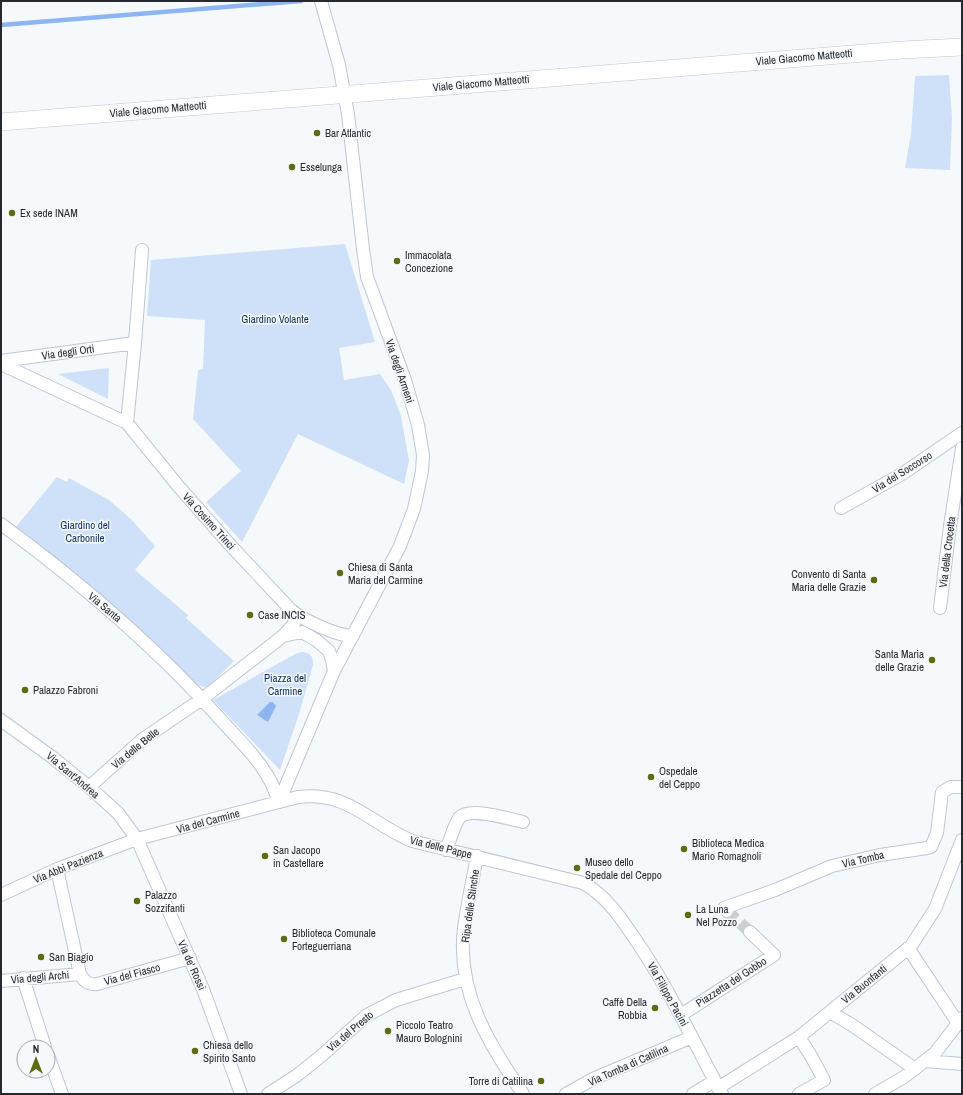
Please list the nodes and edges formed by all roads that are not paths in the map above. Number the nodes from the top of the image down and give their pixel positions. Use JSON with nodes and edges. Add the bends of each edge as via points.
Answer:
{"nodes":[{"id":1,"x":322,"y":5,"type":"edge"},
{"id":2,"x":962,"y":47,"type":"edge"},
{"id":3,"x":344,"y":95,"type":"junction"},
{"id":4,"x":1,"y":122,"type":"edge"},
{"id":5,"x":142,"y":250,"type":"dead end"},
{"id":6,"x":135,"y":343,"type":"junction"},
{"id":7,"x":1,"y":363,"type":"edge"},
{"id":8,"x":127,"y":422,"type":"junction"},
{"id":9,"x":962,"y":433,"type":"edge"},
{"id":10,"x":962,"y":448,"type":"edge"},
{"id":11,"x":841,"y":508,"type":"dead end"},
{"id":12,"x":1,"y":524,"type":"edge"},
{"id":13,"x":940,"y":608,"type":"dead end"},
{"id":14,"x":298,"y":615,"type":"junction"},
{"id":15,"x":283,"y":636,"type":"junction"},
{"id":16,"x":352,"y":636,"type":"junction"},
{"id":17,"x":334,"y":671,"type":"junction"},
{"id":18,"x":202,"y":699,"type":"junction"},
{"id":19,"x":1,"y":720,"type":"edge"},
{"id":20,"x":89,"y":787,"type":"junction"},
{"id":21,"x":962,"y":787,"type":"edge"},
{"id":22,"x":279,"y":802,"type":"junction"},
{"id":23,"x":523,"y":822,"type":"dead end"},
{"id":24,"x":137,"y":839,"type":"junction"},
{"id":25,"x":962,"y":840,"type":"edge"},
{"id":26,"x":446,"y":850,"type":"junction"},
{"id":27,"x":477,"y":856,"type":"junction"},
{"id":28,"x":57,"y":869,"type":"junction"},
{"id":29,"x":1,"y":895,"type":"edge"},
{"id":30,"x":606,"y":900,"type":"joint"},
{"id":31,"x":726,"y":910,"type":"dead end"},
{"id":32,"x":750,"y":932,"type":"tunnel mouth"},
{"id":33,"x":908,"y":948,"type":"junction"},
{"id":34,"x":190,"y":958,"type":"junction"},
{"id":35,"x":80,"y":974,"type":"junction"},
{"id":36,"x":23,"y":978,"type":"junction"},
{"id":37,"x":465,"y":980,"type":"junction"},
{"id":38,"x":1,"y":981,"type":"edge"},
{"id":39,"x":830,"y":1012,"type":"junction"},
{"id":40,"x":681,"y":1015,"type":"junction"},
{"id":41,"x":960,"y":1020,"type":"edge"},
{"id":42,"x":692,"y":1037,"type":"junction"},
{"id":43,"x":799,"y":1037,"type":"junction"},
{"id":44,"x":42,"y":1039,"type":"edge"},
{"id":45,"x":925,"y":1061,"type":"junction"},
{"id":46,"x":962,"y":1064,"type":"edge"},
{"id":47,"x":915,"y":1069,"type":"junction"},
{"id":48,"x":56,"y":1078,"type":"edge"},
{"id":49,"x":718,"y":1088,"type":"edge"},
{"id":50,"x":892,"y":1090,"type":"edge"},
{"id":51,"x":62,"y":1094,"type":"edge"},
{"id":52,"x":241,"y":1094,"type":"edge"},
{"id":53,"x":268,"y":1094,"type":"edge"},
{"id":54,"x":523,"y":1094,"type":"edge"},
{"id":55,"x":566,"y":1094,"type":"edge"},
{"id":56,"x":693,"y":1094,"type":"edge"},
{"id":57,"x":799,"y":1094,"type":"edge"},
{"id":58,"x":875,"y":1094,"type":"edge"}],
"edges":[{"from":1,"to":3,"type":"street","name":"Via degli Armeni","via":[[339,65]]},
{"from":2,"to":3,"type":"street","name":"Viale Giacomo Matteotti","via":[[879,51]]},
{"from":3,"to":4,"type":"street","name":"Viale Giacomo Matteotti"},
{"from":3,"to":16,"type":"street","name":"Via degli Armeni","via":[[368,277],[405,380],[418,425],[423,455],[420,485],[400,546]]},
{"from":5,"to":6,"type":"street"},
{"from":6,"to":7,"type":"street","name":"Via degli Orti"},
{"from":6,"to":8,"type":"street"},
{"from":7,"to":8,"type":"street","name":"Via Cosimo Trinci"},
{"from":8,"to":14,"type":"street","name":"Via Cosimo Trinci","via":[[232,547]]},
{"from":9,"to":11,"type":"street","name":"Via del Soccorso","via":[[902,474]]},
{"from":10,"to":13,"type":"street","name":"Via della Crocetta"},
{"from":12,"to":18,"type":"street","name":"Via Santa","via":[[125,624]]},
{"from":14,"to":15,"type":"street"},
{"from":14,"to":16,"type":"street","via":[[336,633]]},
{"from":15,"to":17,"type":"street","via":[[302,632],[325,647],[331,655]]},
{"from":15,"to":18,"type":"street"},
{"from":16,"to":17,"type":"street"},
{"from":17,"to":22,"type":"street"},
{"from":18,"to":20,"type":"street","name":"Via delle Belle","via":[[143,739]]},
{"from":18,"to":22,"type":"street","via":[[262,767]]},
{"from":19,"to":20,"type":"street","name":"Via Sant'Andrea","via":[[52,756]]},
{"from":20,"to":24,"type":"street","name":"Via Sant'Andrea","via":[[118,813]]},
{"from":21,"to":31,"type":"street","name":"Via Tomba","via":[[951,787],[942,792],[937,833],[931,846],[832,866]]},
{"from":22,"to":24,"type":"street","name":"Via del Carmine"},
{"from":22,"to":26,"type":"street","name":"Via delle Pappe","via":[[310,796],[340,801],[399,836]]},
{"from":23,"to":26,"type":"street","via":[[465,813],[458,820]]},
{"from":24,"to":28,"type":"street","name":"Via Abbi Pazienza"},
{"from":24,"to":34,"type":"street","name":"Via de' Rossi"},
{"from":25,"to":33,"type":"street","name":"Via Buonfanti","via":[[935,909],[916,940]]},
{"from":26,"to":27,"type":"street","name":"Via delle Pappe"},
{"from":27,"to":30,"type":"street","name":"Via delle Pappe","via":[[583,883]]},
{"from":27,"to":37,"type":"street","name":"Ripa delle Stinche","via":[[464,929]]},
{"from":28,"to":29,"type":"street","name":"Via Abbi Pazienza"},
{"from":28,"to":35,"type":"street"},
{"from":30,"to":40,"type":"street","name":"Via Filippo Pacini","via":[[646,954]]},
{"from":32,"to":40,"type":"street","name":"Piazzetta del Gobbo","via":[[774,955]]},
{"from":33,"to":39,"type":"street","name":"Via Buonfanti"},
{"from":33,"to":41,"type":"street"},
{"from":34,"to":35,"type":"street","name":"Via del Fiasco","via":[[97,984],[88,984]]},
{"from":34,"to":52,"type":"street","name":"Via de' Rossi"},
{"from":35,"to":36,"type":"street","name":"Via degli Archi"},
{"from":36,"to":38,"type":"street","name":"Via degli Archi"},
{"from":36,"to":44,"type":"street"},
{"from":37,"to":53,"type":"street","name":"Via del Presto","via":[[396,1000],[367,1015],[320,1057]]},
{"from":37,"to":54,"type":"street","name":"Ripa delle Stinche","via":[[470,1000],[491,1044]]},
{"from":39,"to":43,"type":"street","name":"Via Buonfanti"},
{"from":39,"to":47,"type":"street"},
{"from":40,"to":42,"type":"street","name":"Via Filippo Pacini"},
{"from":41,"to":45,"type":"street","via":[[938,1049]]},
{"from":42,"to":49,"type":"street","name":"Via Filippo Pacini"},
{"from":42,"to":55,"type":"street","name":"Via Tomba di Catilina","via":[[595,1078]]},
{"from":43,"to":49,"type":"street","name":"Via Buonfanti"},
{"from":43,"to":57,"type":"street","via":[[824,1080]]},
{"from":45,"to":46,"type":"street"},
{"from":45,"to":47,"type":"street"},
{"from":47,"to":50,"type":"street"},
{"from":48,"to":51,"type":"street"},
{"from":49,"to":56,"type":"street","name":"Via Buonfanti"},
{"from":50,"to":58,"type":"street"}]}
